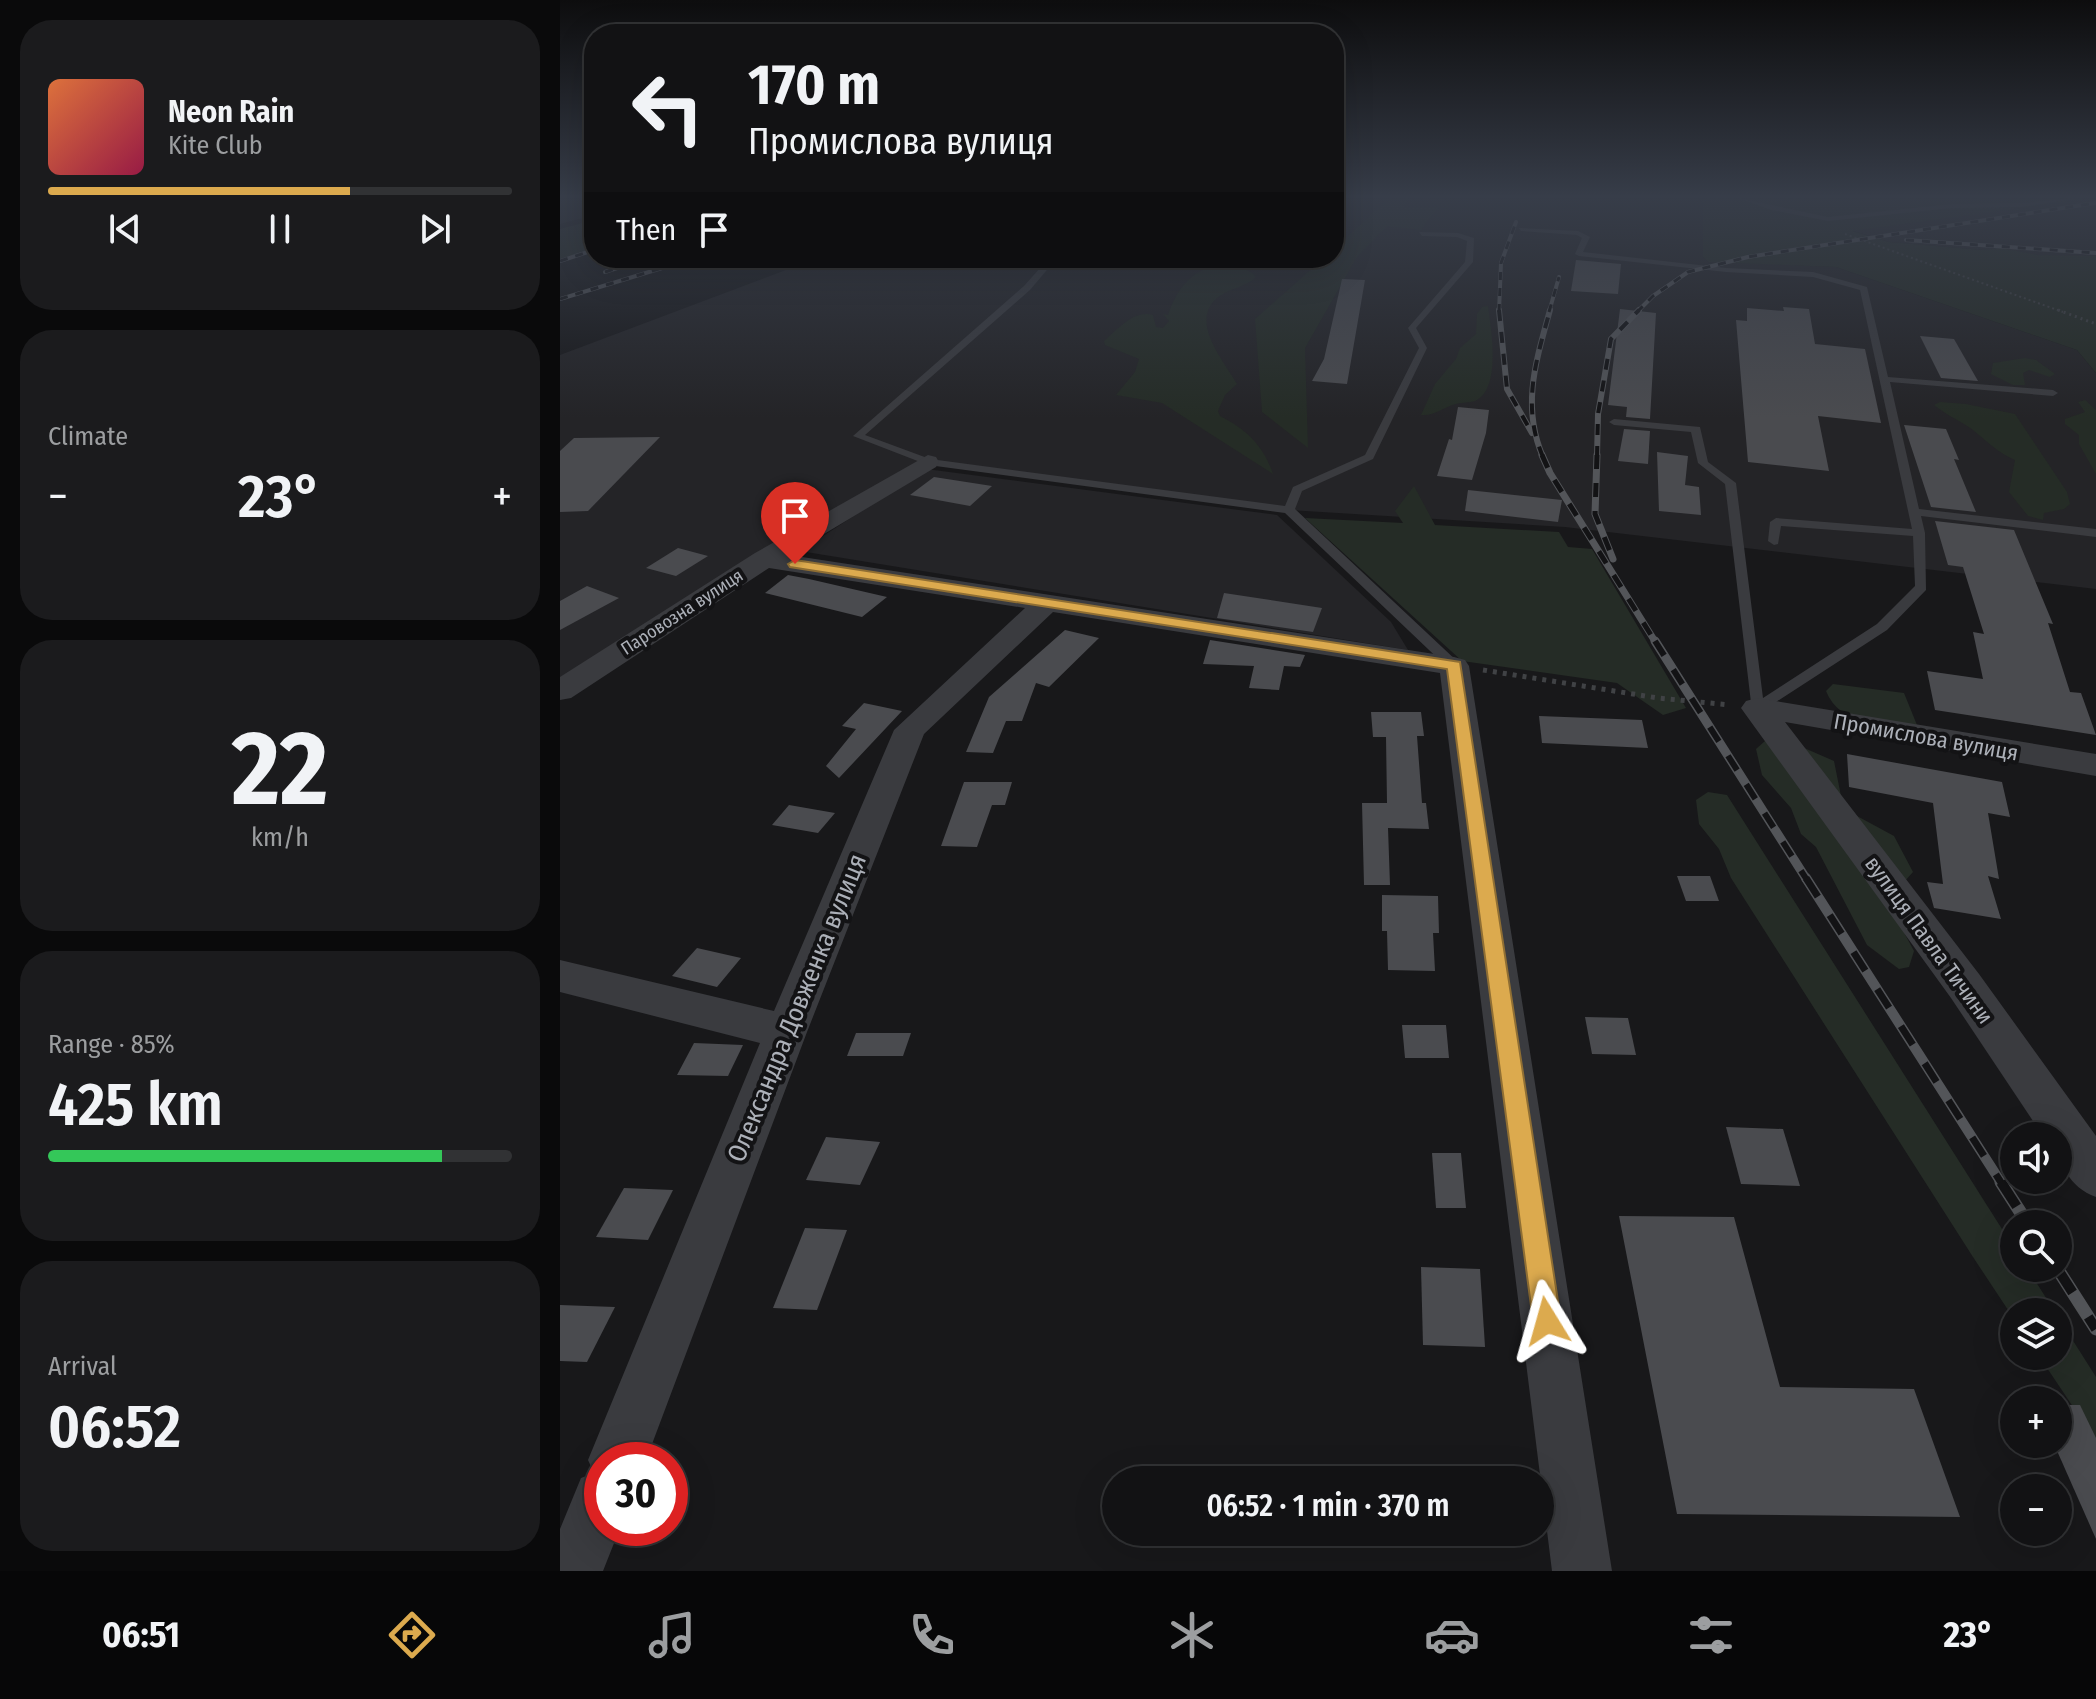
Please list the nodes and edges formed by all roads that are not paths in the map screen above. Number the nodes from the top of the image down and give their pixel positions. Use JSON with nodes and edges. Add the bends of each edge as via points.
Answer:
{"nodes":[{"id":1,"x":1041,"y":271,"type":"edge"},
{"id":2,"x":1461,"y":271,"type":"edge"},
{"id":3,"x":1790,"y":271,"type":"edge"},
{"id":4,"x":1884,"y":379,"type":"junction"},
{"id":5,"x":2053,"y":393,"type":"dead end"},
{"id":6,"x":1614,"y":422,"type":"dead end"},
{"id":7,"x":928,"y":462,"type":"junction"},
{"id":8,"x":1289,"y":510,"type":"junction"},
{"id":9,"x":1914,"y":512,"type":"junction"},
{"id":10,"x":1919,"y":533,"type":"junction"},
{"id":11,"x":2096,"y":533,"type":"edge"},
{"id":12,"x":1774,"y":541,"type":"dead end"},
{"id":13,"x":764,"y":559,"type":"junction"},
{"id":14,"x":1046,"y":604,"type":"junction"},
{"id":15,"x":1454,"y":666,"type":"junction"},
{"id":16,"x":560,"y":691,"type":"edge"},
{"id":17,"x":1757,"y":708,"type":"junction"},
{"id":18,"x":2096,"y":765,"type":"edge"},
{"id":19,"x":560,"y":976,"type":"edge"},
{"id":20,"x":786,"y":1032,"type":"junction"},
{"id":21,"x":2096,"y":1175,"type":"edge"},
{"id":22,"x":624,"y":1442,"type":"edge"},
{"id":23,"x":584,"y":1544,"type":"edge"},
{"id":24,"x":573,"y":1571,"type":"edge"},
{"id":25,"x":1582,"y":1571,"type":"edge"}],
"edges":[{"from":1,"to":7,"type":"lane","via":[[858,436]]},
{"from":2,"to":8,"type":"lane","via":[[1412,328],[1423,348],[1369,457],[1297,489]]},
{"from":3,"to":4,"type":"lane","via":[[1814,272],[1864,289]]},
{"from":4,"to":5,"type":"lane"},
{"from":4,"to":9,"type":"lane"},
{"from":6,"to":17,"type":"lane","via":[[1696,429],[1703,463],[1730,483]]},
{"from":7,"to":8,"type":"lane"},
{"from":7,"to":13,"type":"street","name":"Паровозна вулиця"},
{"from":8,"to":15,"type":"lane"},
{"from":9,"to":10,"type":"lane"},
{"from":9,"to":11,"type":"lane"},
{"from":10,"to":12,"type":"lane","via":[[1776,522]]},
{"from":10,"to":17,"type":"lane","via":[[1921,587],[1882,627]]},
{"from":13,"to":14,"type":"street"},
{"from":13,"to":16,"type":"street","name":"Паровозна вулиця"},
{"from":14,"to":15,"type":"street"},
{"from":14,"to":20,"type":"street","name":"Олександра Довженка вулиця","via":[[910,730]]},
{"from":15,"to":25,"type":"street"},
{"from":17,"to":18,"type":"street","name":"Промислова вулиця"},
{"from":17,"to":21,"type":"street","name":"вулиця Павла Тичини","via":[[1965,986]]},
{"from":19,"to":20,"type":"street"},
{"from":20,"to":22,"type":"street","name":"Олександра Довженка вулиця"},
{"from":23,"to":24,"type":"street"}]}
